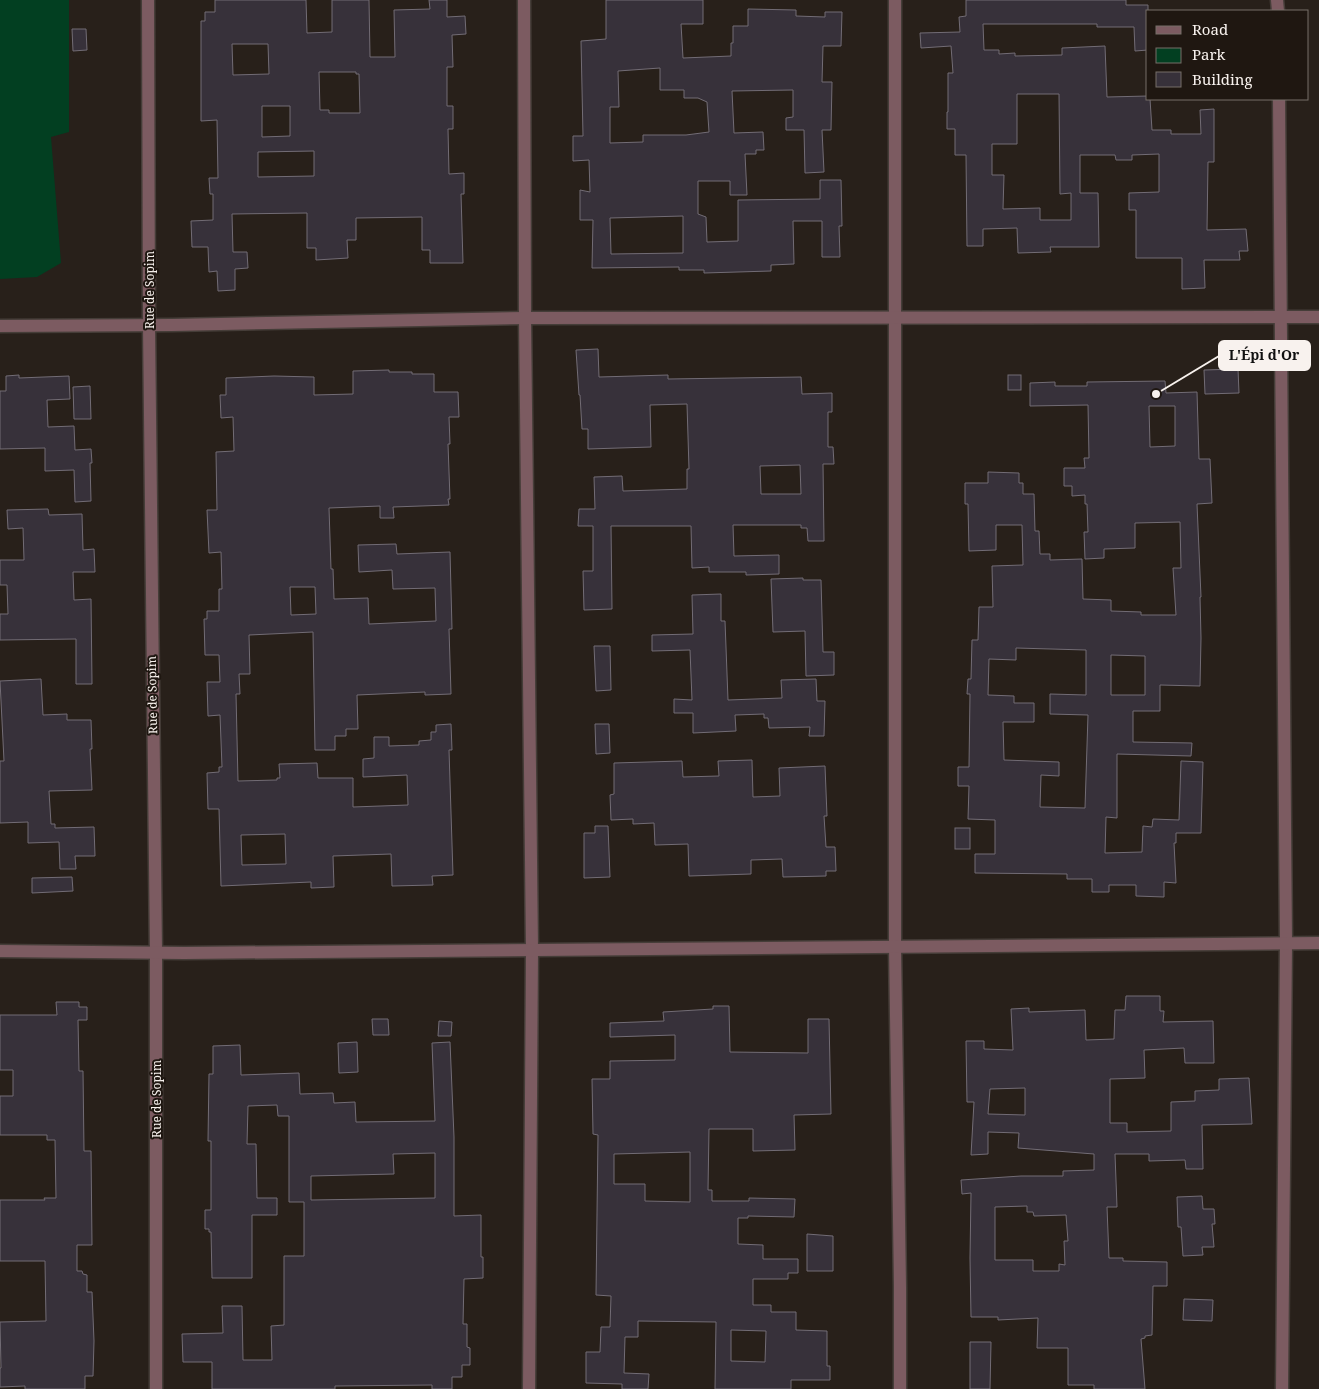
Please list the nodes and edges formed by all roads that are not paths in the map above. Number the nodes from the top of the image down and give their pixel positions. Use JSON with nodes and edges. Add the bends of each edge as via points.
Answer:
{"nodes":[{"id":1,"x":148,"y":0,"type":"edge"},
{"id":2,"x":524,"y":0,"type":"edge"},
{"id":3,"x":894,"y":0,"type":"edge"},
{"id":4,"x":1279,"y":100,"type":"edge"},
{"id":5,"x":1281,"y":317,"type":"junction"},
{"id":6,"x":1319,"y":317,"type":"edge"},
{"id":7,"x":525,"y":318,"type":"junction"},
{"id":8,"x":894,"y":318,"type":"junction"},
{"id":9,"x":149,"y":325,"type":"junction"},
{"id":10,"x":0,"y":326,"type":"edge"},
{"id":11,"x":1286,"y":943,"type":"junction"},
{"id":12,"x":1319,"y":943,"type":"edge"},
{"id":13,"x":895,"y":947,"type":"junction"},
{"id":14,"x":532,"y":950,"type":"junction"},
{"id":15,"x":0,"y":951,"type":"edge"},
{"id":16,"x":156,"y":953,"type":"junction"},
{"id":17,"x":156,"y":1389,"type":"edge"},
{"id":18,"x":529,"y":1389,"type":"edge"},
{"id":19,"x":900,"y":1389,"type":"edge"},
{"id":20,"x":1282,"y":1389,"type":"edge"}],
"edges":[{"from":1,"to":9,"type":"street","name":"Rue de Sopim"},
{"from":2,"to":7,"type":"street"},
{"from":3,"to":8,"type":"street"},
{"from":4,"to":5,"type":"street"},
{"from":5,"to":6,"type":"street"},
{"from":5,"to":8,"type":"street"},
{"from":5,"to":11,"type":"street"},
{"from":7,"to":8,"type":"street"},
{"from":7,"to":9,"type":"street"},
{"from":7,"to":14,"type":"street"},
{"from":8,"to":13,"type":"street"},
{"from":9,"to":10,"type":"street"},
{"from":9,"to":16,"type":"street","name":"Rue de Sopim"},
{"from":11,"to":12,"type":"street"},
{"from":11,"to":13,"type":"street"},
{"from":11,"to":20,"type":"street"},
{"from":13,"to":14,"type":"street"},
{"from":13,"to":19,"type":"street"},
{"from":14,"to":16,"type":"street"},
{"from":14,"to":18,"type":"street"},
{"from":15,"to":16,"type":"street"},
{"from":16,"to":17,"type":"street","name":"Rue de Sopim"}]}
